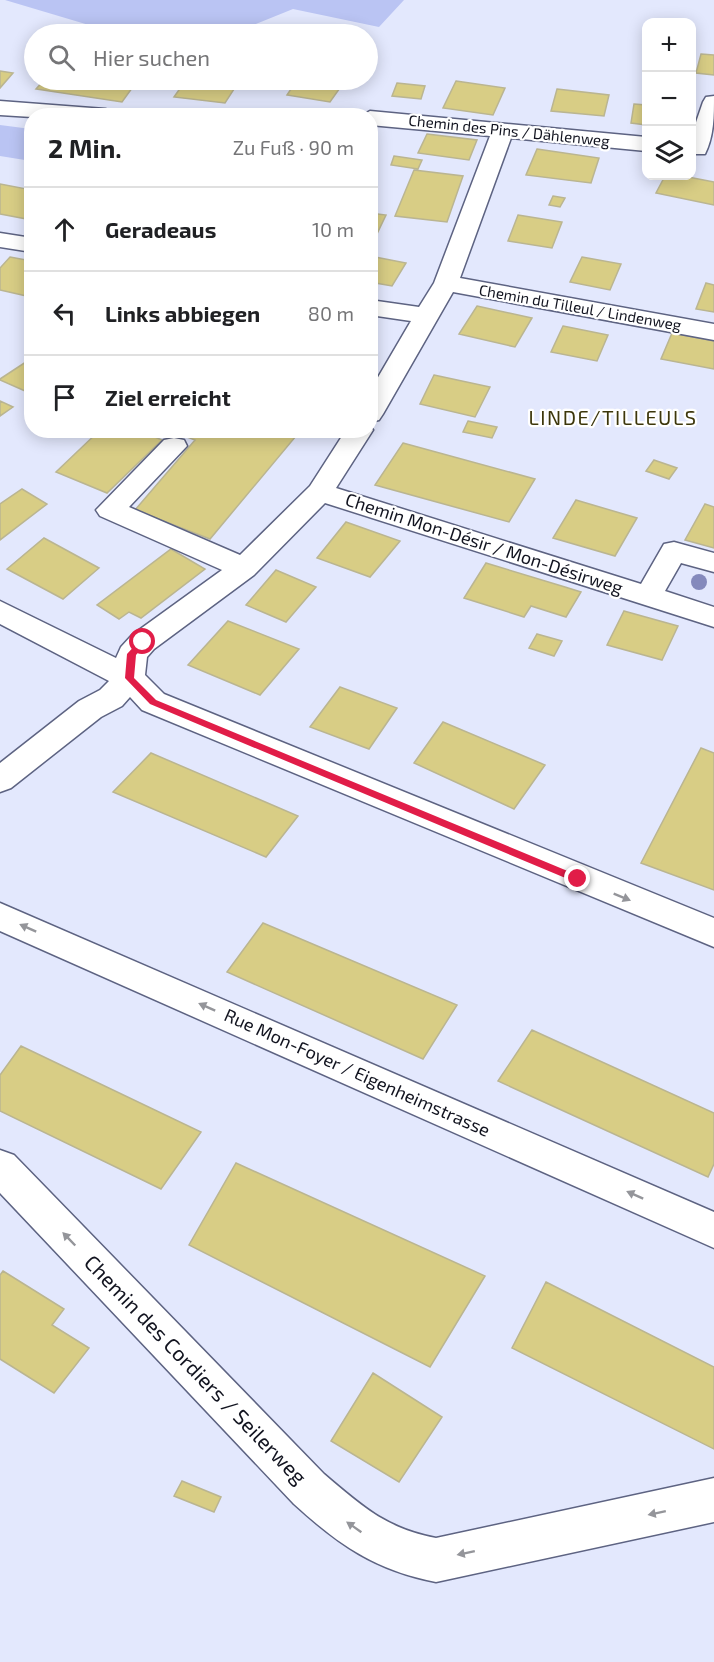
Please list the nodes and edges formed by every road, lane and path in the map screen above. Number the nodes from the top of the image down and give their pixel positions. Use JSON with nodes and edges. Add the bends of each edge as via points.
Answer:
{"nodes":[{"id":1,"x":714,"y":102,"type":"edge"},
{"id":2,"x":0,"y":108,"type":"edge"},
{"id":3,"x":24,"y":110,"type":"edge"},
{"id":4,"x":378,"y":119,"type":"edge"},
{"id":5,"x":503,"y":130,"type":"junction"},
{"id":6,"x":642,"y":144,"type":"edge"},
{"id":7,"x":701,"y":150,"type":"edge"},
{"id":8,"x":0,"y":240,"type":"edge"},
{"id":9,"x":24,"y":244,"type":"edge"},
{"id":10,"x":446,"y":283,"type":"junction"},
{"id":11,"x":378,"y":308,"type":"edge"},
{"id":12,"x":427,"y":316,"type":"junction"},
{"id":13,"x":714,"y":332,"type":"edge"},
{"id":14,"x":378,"y":400,"type":"edge"},
{"id":15,"x":355,"y":438,"type":"edge"},
{"id":16,"x":174,"y":446,"type":"dead end"},
{"id":17,"x":320,"y":492,"type":"junction"},
{"id":18,"x":714,"y":563,"type":"edge"},
{"id":19,"x":244,"y":568,"type":"junction"},
{"id":20,"x":648,"y":596,"type":"junction"},
{"id":21,"x":0,"y":611,"type":"edge"},
{"id":22,"x":714,"y":617,"type":"edge"},
{"id":23,"x":129,"y":678,"type":"junction"},
{"id":24,"x":0,"y":780,"type":"edge"},
{"id":25,"x":0,"y":916,"type":"edge"},
{"id":26,"x":714,"y":933,"type":"edge"},
{"id":27,"x":0,"y":1167,"type":"edge"},
{"id":28,"x":714,"y":1230,"type":"edge"},
{"id":29,"x":714,"y":1500,"type":"edge"}],
"edges":[{"from":1,"to":7,"type":"street"},
{"from":2,"to":3,"type":"street"},
{"from":4,"to":5,"type":"street","name":"Chemin des Pins / Dählenweg"},
{"from":5,"to":6,"type":"street","name":"Chemin des Pins / Dählenweg"},
{"from":5,"to":10,"type":"street"},
{"from":8,"to":9,"type":"street"},
{"from":10,"to":12,"type":"street"},
{"from":10,"to":13,"type":"street","name":"Chemin du Tilleul / Lindenweg"},
{"from":11,"to":12,"type":"street"},
{"from":12,"to":14,"type":"street"},
{"from":15,"to":17,"type":"street"},
{"from":16,"to":19,"type":"street","via":[[110,510]]},
{"from":17,"to":19,"type":"street"},
{"from":17,"to":20,"type":"street","name":"Chemin Mon-Désir / Mon-Désirweg"},
{"from":18,"to":20,"type":"street","name":"Chemin Mon-Désir / Mon-Désirweg","via":[[674,551]]},
{"from":19,"to":23,"type":"street","via":[[143,642],[132,654]]},
{"from":20,"to":22,"type":"street","name":"Chemin Mon-Désir / Mon-Désirweg"},
{"from":21,"to":23,"type":"street"},
{"from":23,"to":24,"type":"street","via":[[111,698],[90,709]]},
{"from":23,"to":26,"type":"street","one_way":true,"via":[[153,702]]},
{"from":28,"to":25,"type":"street","name":"Rue Mon-Foyer / Eigenheimstrasse","one_way":true},
{"from":29,"to":27,"type":"street","name":"Chemin des Cordiers / Seilerweg","one_way":true,"via":[[436,1560],[405,1555],[375,1542],[309,1489]]}]}
